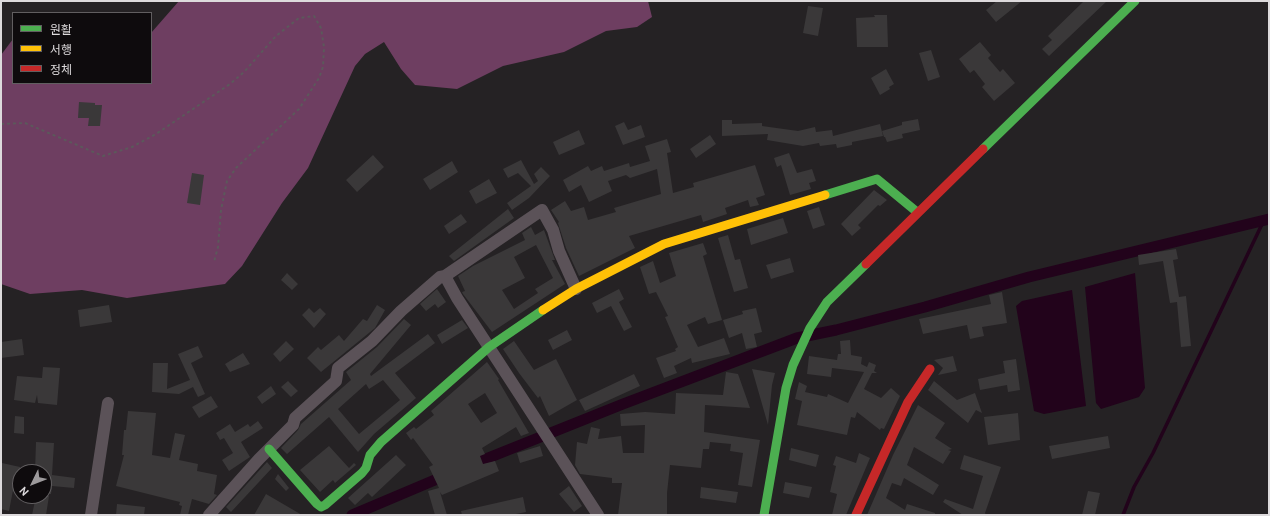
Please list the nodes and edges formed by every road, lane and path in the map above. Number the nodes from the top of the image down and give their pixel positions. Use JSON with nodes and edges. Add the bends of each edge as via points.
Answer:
{"nodes":[{"id":1,"x":1134,"y":1,"type":"edge"},
{"id":2,"x":1,"y":124,"type":"edge"},
{"id":3,"x":917,"y":212,"type":"junction"},
{"id":4,"x":214,"y":262,"type":"dead end"},
{"id":5,"x":445,"y":276,"type":"junction"},
{"id":6,"x":576,"y":289,"type":"junction"},
{"id":7,"x":489,"y":347,"type":"junction"},
{"id":8,"x":930,"y":369,"type":"dead end"},
{"id":9,"x":108,"y":403,"type":"dead end"},
{"id":10,"x":269,"y":449,"type":"junction"},
{"id":11,"x":91,"y":515,"type":"edge"},
{"id":12,"x":210,"y":515,"type":"edge"},
{"id":13,"x":598,"y":515,"type":"edge"},
{"id":14,"x":764,"y":515,"type":"edge"},
{"id":15,"x":856,"y":515,"type":"edge"}],
"edges":[{"from":1,"to":3,"type":"street"},
{"from":2,"to":4,"type":"path","via":[[25,123],[103,156],[132,147],[156,134],[230,84],[276,36],[299,18],[314,16],[321,28],[324,47],[323,67],[319,78],[299,109],[236,168],[227,181]]},
{"from":3,"to":6,"type":"street","via":[[877,179],[664,244]]},
{"from":3,"to":14,"type":"street","via":[[827,302],[810,328],[786,388]]},
{"from":5,"to":6,"type":"street","via":[[542,210],[553,230],[559,251]]},
{"from":5,"to":7,"type":"street"},
{"from":5,"to":10,"type":"street","via":[[440,277],[372,341],[338,368],[336,381],[295,418],[293,425]]},
{"from":6,"to":7,"type":"street"},
{"from":7,"to":10,"type":"street","via":[[381,442],[370,455],[362,473],[325,506],[317,504]]},
{"from":7,"to":13,"type":"street"},
{"from":8,"to":15,"type":"street","via":[[908,402]]},
{"from":9,"to":11,"type":"street"},
{"from":10,"to":12,"type":"street"}]}
